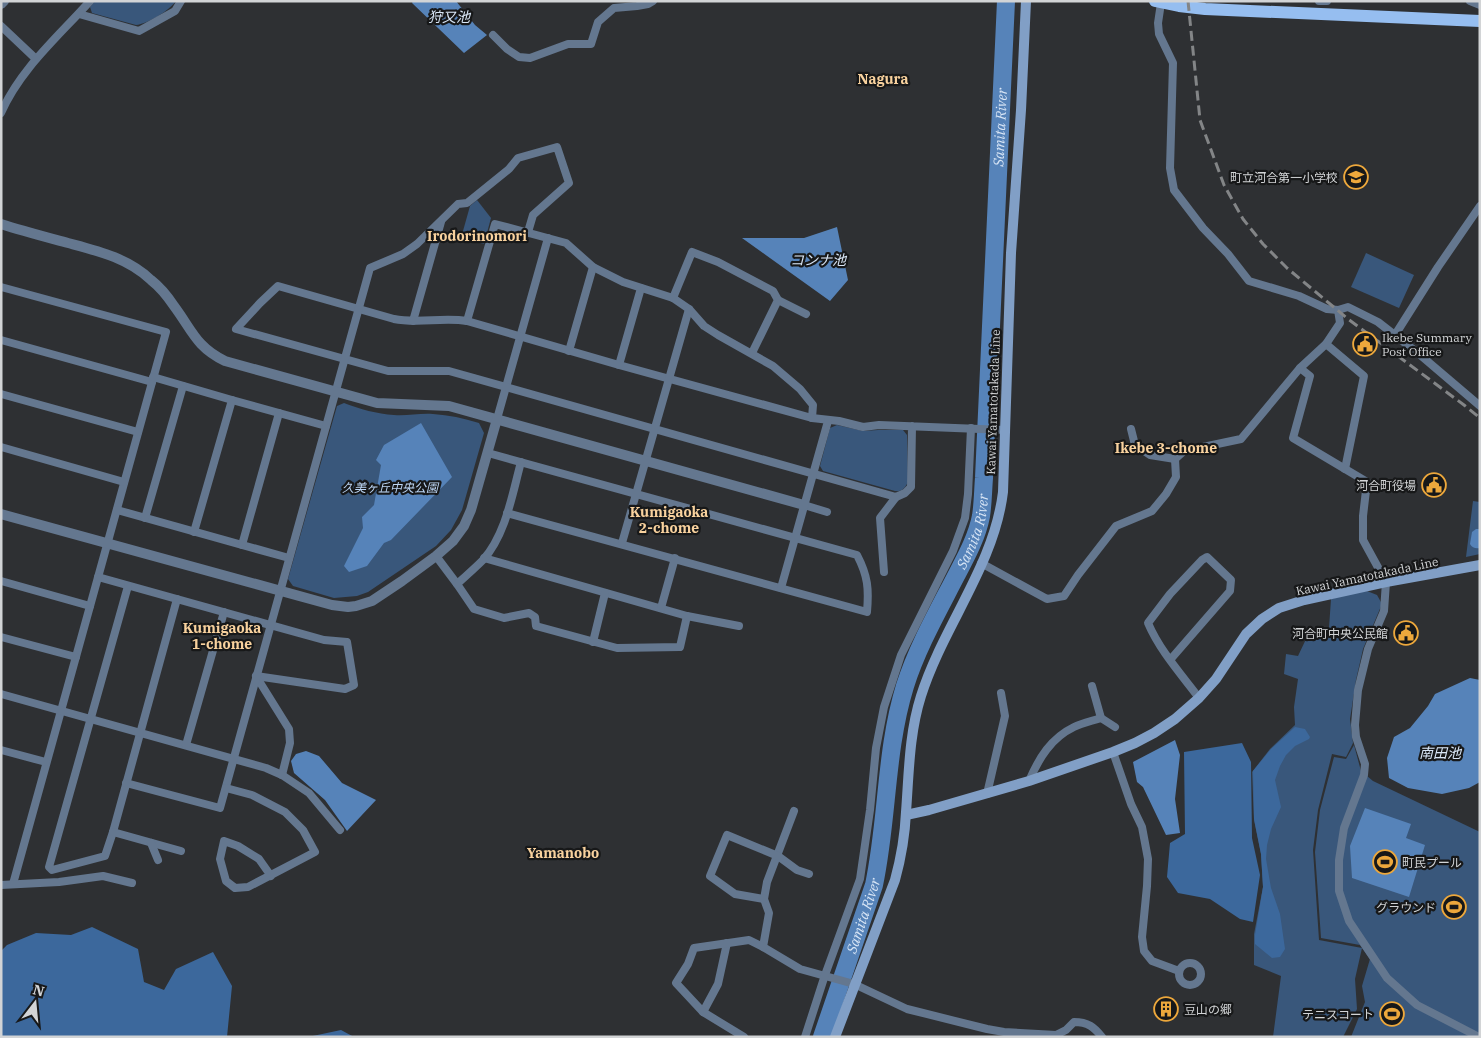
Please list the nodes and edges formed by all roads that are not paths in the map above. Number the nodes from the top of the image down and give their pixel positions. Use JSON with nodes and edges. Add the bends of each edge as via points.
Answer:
{"nodes":[{"id":1,"x":90,"y":1,"type":"edge"},
{"id":2,"x":181,"y":1,"type":"edge"},
{"id":3,"x":654,"y":1,"type":"edge"},
{"id":4,"x":1026,"y":1,"type":"edge"},
{"id":5,"x":1319,"y":1,"type":"edge"},
{"id":6,"x":1327,"y":1,"type":"edge"},
{"id":7,"x":1470,"y":1,"type":"edge"},
{"id":8,"x":1158,"y":2,"type":"edge"},
{"id":9,"x":1206,"y":5,"type":"edge"},
{"id":10,"x":1480,"y":5,"type":"edge"},
{"id":11,"x":79,"y":14,"type":"junction"},
{"id":12,"x":1480,"y":21,"type":"edge"},
{"id":13,"x":1,"y":26,"type":"edge"},
{"id":14,"x":493,"y":35,"type":"dead end"},
{"id":15,"x":36,"y":59,"type":"junction"},
{"id":16,"x":1,"y":113,"type":"edge"},
{"id":17,"x":1480,"y":206,"type":"edge"},
{"id":18,"x":441,"y":220,"type":"junction"},
{"id":19,"x":1,"y":224,"type":"edge"},
{"id":20,"x":528,"y":232,"type":"junction"},
{"id":21,"x":548,"y":238,"type":"junction"},
{"id":22,"x":593,"y":268,"type":"junction"},
{"id":23,"x":1,"y":287,"type":"edge"},
{"id":24,"x":641,"y":288,"type":"junction"},
{"id":25,"x":673,"y":298,"type":"junction"},
{"id":26,"x":778,"y":300,"type":"junction"},
{"id":27,"x":690,"y":309,"type":"junction"},
{"id":28,"x":358,"y":310,"type":"junction"},
{"id":29,"x":1338,"y":310,"type":"junction"},
{"id":30,"x":806,"y":314,"type":"dead end"},
{"id":31,"x":413,"y":321,"type":"junction"},
{"id":32,"x":467,"y":321,"type":"junction"},
{"id":33,"x":1395,"y":335,"type":"junction"},
{"id":34,"x":519,"y":337,"type":"junction"},
{"id":35,"x":1,"y":340,"type":"edge"},
{"id":36,"x":1326,"y":344,"type":"junction"},
{"id":37,"x":569,"y":351,"type":"junction"},
{"id":38,"x":752,"y":353,"type":"junction"},
{"id":39,"x":345,"y":359,"type":"junction"},
{"id":40,"x":619,"y":365,"type":"junction"},
{"id":41,"x":1300,"y":368,"type":"junction"},
{"id":42,"x":153,"y":379,"type":"junction"},
{"id":43,"x":669,"y":379,"type":"junction"},
{"id":44,"x":182,"y":386,"type":"junction"},
{"id":45,"x":506,"y":387,"type":"junction"},
{"id":46,"x":336,"y":392,"type":"junction"},
{"id":47,"x":1,"y":394,"type":"edge"},
{"id":48,"x":232,"y":400,"type":"junction"},
{"id":49,"x":1480,"y":406,"type":"edge"},
{"id":50,"x":279,"y":413,"type":"junction"},
{"id":51,"x":812,"y":418,"type":"junction"},
{"id":52,"x":497,"y":419,"type":"junction"},
{"id":53,"x":828,"y":421,"type":"junction"},
{"id":54,"x":326,"y":426,"type":"junction"},
{"id":55,"x":912,"y":426,"type":"junction"},
{"id":56,"x":655,"y":428,"type":"junction"},
{"id":57,"x":972,"y":428,"type":"junction"},
{"id":58,"x":1131,"y":429,"type":"dead end"},
{"id":59,"x":1005,"y":430,"type":"junction"},
{"id":60,"x":138,"y":432,"type":"junction"},
{"id":61,"x":1,"y":447,"type":"edge"},
{"id":62,"x":488,"y":453,"type":"junction"},
{"id":63,"x":1175,"y":459,"type":"junction"},
{"id":64,"x":646,"y":461,"type":"junction"},
{"id":65,"x":521,"y":462,"type":"junction"},
{"id":66,"x":1345,"y":469,"type":"junction"},
{"id":67,"x":813,"y":473,"type":"junction"},
{"id":68,"x":124,"y":482,"type":"junction"},
{"id":69,"x":636,"y":494,"type":"junction"},
{"id":70,"x":896,"y":496,"type":"junction"},
{"id":71,"x":804,"y":505,"type":"junction"},
{"id":72,"x":117,"y":510,"type":"junction"},
{"id":73,"x":827,"y":512,"type":"dead end"},
{"id":74,"x":508,"y":513,"type":"junction"},
{"id":75,"x":1,"y":514,"type":"edge"},
{"id":76,"x":145,"y":518,"type":"junction"},
{"id":77,"x":194,"y":532,"type":"junction"},
{"id":78,"x":795,"y":538,"type":"junction"},
{"id":79,"x":108,"y":543,"type":"junction"},
{"id":80,"x":622,"y":544,"type":"junction"},
{"id":81,"x":242,"y":545,"type":"junction"},
{"id":82,"x":436,"y":556,"type":"junction"},
{"id":83,"x":289,"y":558,"type":"junction"},
{"id":84,"x":484,"y":558,"type":"junction"},
{"id":85,"x":675,"y":558,"type":"junction"},
{"id":86,"x":981,"y":563,"type":"junction"},
{"id":87,"x":1480,"y":565,"type":"edge"},
{"id":88,"x":884,"y":572,"type":"dead end"},
{"id":89,"x":98,"y":577,"type":"junction"},
{"id":90,"x":1,"y":581,"type":"edge"},
{"id":91,"x":1386,"y":582,"type":"junction"},
{"id":92,"x":457,"y":584,"type":"junction"},
{"id":93,"x":128,"y":586,"type":"junction"},
{"id":94,"x":781,"y":588,"type":"junction"},
{"id":95,"x":279,"y":592,"type":"junction"},
{"id":96,"x":605,"y":593,"type":"junction"},
{"id":97,"x":177,"y":599,"type":"junction"},
{"id":98,"x":90,"y":606,"type":"junction"},
{"id":99,"x":661,"y":608,"type":"junction"},
{"id":100,"x":224,"y":612,"type":"junction"},
{"id":101,"x":688,"y":616,"type":"junction"},
{"id":102,"x":270,"y":625,"type":"junction"},
{"id":103,"x":739,"y":626,"type":"dead end"},
{"id":104,"x":1,"y":637,"type":"edge"},
{"id":105,"x":593,"y":642,"type":"junction"},
{"id":106,"x":76,"y":657,"type":"junction"},
{"id":107,"x":1170,"y":660,"type":"junction"},
{"id":108,"x":256,"y":676,"type":"junction"},
{"id":109,"x":1092,"y":686,"type":"dead end"},
{"id":110,"x":1001,"y":693,"type":"dead end"},
{"id":111,"x":1,"y":694,"type":"edge"},
{"id":112,"x":1199,"y":698,"type":"junction"},
{"id":113,"x":61,"y":711,"type":"junction"},
{"id":114,"x":90,"y":718,"type":"junction"},
{"id":115,"x":1101,"y":718,"type":"junction"},
{"id":116,"x":1115,"y":727,"type":"dead end"},
{"id":117,"x":140,"y":732,"type":"junction"},
{"id":118,"x":186,"y":745,"type":"junction"},
{"id":119,"x":1,"y":750,"type":"edge"},
{"id":120,"x":1113,"y":752,"type":"junction"},
{"id":121,"x":233,"y":758,"type":"junction"},
{"id":122,"x":46,"y":762,"type":"junction"},
{"id":123,"x":282,"y":775,"type":"junction"},
{"id":124,"x":1029,"y":781,"type":"junction"},
{"id":125,"x":126,"y":783,"type":"junction"},
{"id":126,"x":226,"y":788,"type":"junction"},
{"id":127,"x":987,"y":794,"type":"junction"},
{"id":128,"x":794,"y":811,"type":"dead end"},
{"id":129,"x":906,"y":815,"type":"junction"},
{"id":130,"x":340,"y":830,"type":"dead end"},
{"id":131,"x":113,"y":832,"type":"junction"},
{"id":132,"x":151,"y":843,"type":"junction"},
{"id":133,"x":181,"y":851,"type":"dead end"},
{"id":134,"x":778,"y":856,"type":"junction"},
{"id":135,"x":158,"y":860,"type":"dead end"},
{"id":136,"x":810,"y":874,"type":"dead end"},
{"id":137,"x":272,"y":876,"type":"junction"},
{"id":138,"x":132,"y":883,"type":"dead end"},
{"id":139,"x":13,"y":884,"type":"junction"},
{"id":140,"x":1,"y":885,"type":"edge"},
{"id":141,"x":764,"y":899,"type":"junction"},
{"id":142,"x":727,"y":943,"type":"junction"},
{"id":143,"x":764,"y":947,"type":"junction"},
{"id":144,"x":1179,"y":970,"type":"dead end"},
{"id":145,"x":825,"y":975,"type":"junction"},
{"id":146,"x":854,"y":984,"type":"junction"},
{"id":147,"x":703,"y":1012,"type":"junction"},
{"id":148,"x":744,"y":1037,"type":"edge"},
{"id":149,"x":805,"y":1037,"type":"edge"},
{"id":150,"x":835,"y":1037,"type":"edge"},
{"id":151,"x":1102,"y":1037,"type":"edge"},
{"id":152,"x":1479,"y":1037,"type":"edge"}],
"edges":[{"from":1,"to":11,"type":"street"},
{"from":2,"to":11,"type":"street","via":[[175,11],[139,31]]},
{"from":3,"to":14,"type":"street","via":[[614,8],[598,22],[592,44],[568,44],[530,58],[519,57],[506,49]]},
{"from":4,"to":59,"type":"main road","name":"Kawai Yamatotakada Line","via":[[1011,253]]},
{"from":5,"to":6,"type":"street"},
{"from":7,"to":10,"type":"street"},
{"from":8,"to":9,"type":"main road"},
{"from":8,"to":29,"type":"street","via":[[1159,34],[1173,63],[1170,168],[1174,190],[1249,281]]},
{"from":9,"to":12,"type":"main road"},
{"from":11,"to":15,"type":"street"},
{"from":13,"to":15,"type":"street"},
{"from":15,"to":16,"type":"street"},
{"from":17,"to":33,"type":"street"},
{"from":18,"to":20,"type":"street","via":[[458,204],[468,203],[518,158],[557,148],[569,183],[533,215]]},
{"from":18,"to":28,"type":"street","via":[[403,254],[370,268]]},
{"from":18,"to":31,"type":"street"},
{"from":19,"to":46,"type":"street","via":[[112,255],[130,264],[159,288],[209,353],[234,364]]},
{"from":20,"to":21,"type":"street"},
{"from":20,"to":32,"type":"street","via":[[495,224]]},
{"from":21,"to":22,"type":"street","via":[[566,242]]},
{"from":21,"to":34,"type":"street"},
{"from":22,"to":24,"type":"street"},
{"from":22,"to":37,"type":"street"},
{"from":23,"to":42,"type":"street","via":[[166,332]]},
{"from":24,"to":25,"type":"street"},
{"from":24,"to":40,"type":"street"},
{"from":25,"to":26,"type":"street","via":[[692,252],[773,291]]},
{"from":25,"to":27,"type":"street"},
{"from":26,"to":30,"type":"street"},
{"from":26,"to":38,"type":"street"},
{"from":27,"to":38,"type":"street","via":[[704,326]]},
{"from":27,"to":43,"type":"street"},
{"from":28,"to":31,"type":"street","via":[[394,320]]},
{"from":28,"to":39,"type":"street"},
{"from":28,"to":39,"type":"street","via":[[278,286],[236,329]]},
{"from":29,"to":33,"type":"street","via":[[1348,308],[1378,322]]},
{"from":29,"to":36,"type":"street","via":[[1340,323]]},
{"from":31,"to":32,"type":"street"},
{"from":32,"to":34,"type":"street"},
{"from":33,"to":49,"type":"street"},
{"from":34,"to":37,"type":"street"},
{"from":34,"to":45,"type":"street"},
{"from":35,"to":42,"type":"street"},
{"from":36,"to":41,"type":"street"},
{"from":36,"to":66,"type":"street","via":[[1364,376]]},
{"from":37,"to":40,"type":"street"},
{"from":38,"to":51,"type":"street","via":[[800,389],[813,405]]},
{"from":39,"to":45,"type":"street","via":[[388,371],[448,371]]},
{"from":39,"to":46,"type":"street"},
{"from":40,"to":43,"type":"street"},
{"from":41,"to":63,"type":"street","via":[[1241,439],[1184,451]]},
{"from":41,"to":66,"type":"street","via":[[1310,376],[1293,438]]},
{"from":42,"to":44,"type":"street"},
{"from":42,"to":60,"type":"street"},
{"from":43,"to":51,"type":"street"},
{"from":43,"to":56,"type":"street"},
{"from":44,"to":48,"type":"street"},
{"from":44,"to":76,"type":"street"},
{"from":45,"to":52,"type":"street"},
{"from":45,"to":56,"type":"street"},
{"from":46,"to":52,"type":"street","via":[[377,403],[449,406]]},
{"from":46,"to":54,"type":"street"},
{"from":47,"to":60,"type":"street"},
{"from":48,"to":50,"type":"street"},
{"from":48,"to":77,"type":"street"},
{"from":50,"to":54,"type":"street"},
{"from":50,"to":81,"type":"street"},
{"from":51,"to":53,"type":"street"},
{"from":52,"to":62,"type":"street"},
{"from":52,"to":64,"type":"street"},
{"from":53,"to":55,"type":"street","via":[[863,427]]},
{"from":53,"to":67,"type":"street"},
{"from":54,"to":83,"type":"street"},
{"from":55,"to":57,"type":"street"},
{"from":55,"to":70,"type":"street","via":[[911,487]]},
{"from":56,"to":64,"type":"street"},
{"from":56,"to":67,"type":"street"},
{"from":57,"to":59,"type":"street"},
{"from":57,"to":145,"type":"street","via":[[965,518],[953,551],[901,656],[884,707],[860,879]]},
{"from":58,"to":63,"type":"street","via":[[1135,444],[1150,455]]},
{"from":59,"to":86,"type":"main road","name":"Kawai Yamatotakada Line","via":[[999,516]]},
{"from":60,"to":68,"type":"street"},
{"from":61,"to":68,"type":"street"},
{"from":62,"to":65,"type":"street"},
{"from":62,"to":82,"type":"street","via":[[464,526]]},
{"from":63,"to":86,"type":"street","via":[[1176,477],[1166,494],[1152,511],[1116,526],[1064,596],[1047,598]]},
{"from":64,"to":69,"type":"street"},
{"from":64,"to":71,"type":"street"},
{"from":65,"to":69,"type":"street"},
{"from":65,"to":74,"type":"street"},
{"from":66,"to":91,"type":"street","via":[[1367,482],[1362,516],[1363,540]]},
{"from":67,"to":70,"type":"street"},
{"from":67,"to":71,"type":"street"},
{"from":68,"to":72,"type":"street"},
{"from":69,"to":78,"type":"street"},
{"from":69,"to":80,"type":"street"},
{"from":70,"to":88,"type":"street","via":[[880,518]]},
{"from":71,"to":73,"type":"street"},
{"from":71,"to":78,"type":"street"},
{"from":72,"to":76,"type":"street"},
{"from":72,"to":79,"type":"street"},
{"from":74,"to":80,"type":"street"},
{"from":74,"to":84,"type":"street"},
{"from":75,"to":79,"type":"street"},
{"from":76,"to":77,"type":"street"},
{"from":77,"to":81,"type":"street"},
{"from":78,"to":94,"type":"street"},
{"from":78,"to":94,"type":"street","via":[[856,555],[864,568],[869,592],[867,612]]},
{"from":79,"to":89,"type":"street"},
{"from":79,"to":95,"type":"street"},
{"from":80,"to":85,"type":"street"},
{"from":81,"to":83,"type":"street"},
{"from":82,"to":92,"type":"street"},
{"from":82,"to":95,"type":"street","via":[[372,601],[356,606],[332,606]]},
{"from":83,"to":95,"type":"street"},
{"from":84,"to":92,"type":"street"},
{"from":84,"to":96,"type":"street"},
{"from":85,"to":94,"type":"street"},
{"from":85,"to":99,"type":"street"},
{"from":86,"to":129,"type":"main road","name":"Kawai Yamatotakada Line","via":[[930,670],[921,697],[912,731]]},
{"from":87,"to":91,"type":"main road","name":"Kawai Yamatotakada Line"},
{"from":89,"to":93,"type":"street"},
{"from":89,"to":98,"type":"street"},
{"from":90,"to":98,"type":"street"},
{"from":91,"to":112,"type":"main road","name":"Kawai Yamatotakada Line","via":[[1279,608],[1246,634]]},
{"from":91,"to":152,"type":"street","via":[[1384,612],[1368,649],[1358,690],[1355,725],[1365,764],[1364,775],[1344,828],[1339,891],[1349,921],[1387,978],[1417,1005]]},
{"from":92,"to":105,"type":"street","via":[[474,609],[504,618],[529,612],[535,617],[536,626]]},
{"from":93,"to":97,"type":"street"},
{"from":93,"to":114,"type":"street"},
{"from":95,"to":102,"type":"street"},
{"from":96,"to":99,"type":"street"},
{"from":96,"to":105,"type":"street"},
{"from":97,"to":100,"type":"street"},
{"from":97,"to":117,"type":"street"},
{"from":98,"to":106,"type":"street"},
{"from":99,"to":101,"type":"street"},
{"from":100,"to":102,"type":"street"},
{"from":100,"to":118,"type":"street"},
{"from":101,"to":103,"type":"street"},
{"from":101,"to":105,"type":"street","via":[[680,647],[617,648]]},
{"from":102,"to":108,"type":"street"},
{"from":102,"to":108,"type":"street","via":[[324,640],[347,642],[354,685],[346,689]]},
{"from":104,"to":106,"type":"street"},
{"from":106,"to":113,"type":"street"},
{"from":107,"to":107,"type":"street","via":[[1230,591],[1231,580],[1207,557],[1170,594],[1148,623]]},
{"from":107,"to":112,"type":"street"},
{"from":108,"to":121,"type":"street"},
{"from":108,"to":123,"type":"street","via":[[289,729],[290,743]]},
{"from":109,"to":115,"type":"street"},
{"from":110,"to":127,"type":"street","via":[[1005,716]]},
{"from":111,"to":113,"type":"street"},
{"from":112,"to":120,"type":"main road","name":"Kawai Yamatotakada Line","via":[[1154,733]]},
{"from":113,"to":114,"type":"street"},
{"from":113,"to":122,"type":"street"},
{"from":114,"to":117,"type":"street"},
{"from":114,"to":131,"type":"street","via":[[49,867],[52,870],[105,856]]},
{"from":115,"to":116,"type":"street"},
{"from":115,"to":124,"type":"street","via":[[1074,727],[1052,741]]},
{"from":117,"to":118,"type":"street"},
{"from":117,"to":125,"type":"street"},
{"from":118,"to":121,"type":"street"},
{"from":119,"to":122,"type":"street"},
{"from":120,"to":124,"type":"main road","name":"Kawai Yamatotakada Line"},
{"from":120,"to":144,"type":"street","via":[[1130,804],[1142,827],[1148,859],[1142,937],[1144,951],[1152,960]]},
{"from":121,"to":123,"type":"street"},
{"from":121,"to":126,"type":"street"},
{"from":122,"to":139,"type":"street"},
{"from":123,"to":130,"type":"street","via":[[309,793]]},
{"from":124,"to":127,"type":"main road","name":"Kawai Yamatotakada Line"},
{"from":125,"to":126,"type":"street","via":[[220,808]]},
{"from":125,"to":131,"type":"street"},
{"from":126,"to":137,"type":"street","via":[[252,794],[286,812],[315,852]]},
{"from":127,"to":129,"type":"main road","name":"Kawai Yamatotakada Line"},
{"from":128,"to":134,"type":"street"},
{"from":129,"to":146,"type":"main road","name":"Kawai Yamatotakada Line","via":[[895,880]]},
{"from":131,"to":132,"type":"street"},
{"from":132,"to":133,"type":"street"},
{"from":132,"to":135,"type":"street"},
{"from":134,"to":136,"type":"street","via":[[797,870]]},
{"from":134,"to":141,"type":"street"},
{"from":134,"to":141,"type":"street","via":[[727,835],[710,876],[735,894]]},
{"from":137,"to":137,"type":"street","via":[[259,859],[224,841],[220,859],[226,881],[235,888],[248,887]]},
{"from":138,"to":139,"type":"street","via":[[103,876]]},
{"from":139,"to":140,"type":"street"},
{"from":141,"to":143,"type":"street","via":[[769,912]]},
{"from":142,"to":143,"type":"street","via":[[749,940]]},
{"from":142,"to":147,"type":"street","via":[[718,984]]},
{"from":142,"to":147,"type":"street","via":[[694,948],[676,982]]},
{"from":143,"to":145,"type":"street","via":[[800,969]]},
{"from":145,"to":146,"type":"street"},
{"from":145,"to":149,"type":"street"},
{"from":146,"to":150,"type":"main road","name":"Kawai Yamatotakada Line"},
{"from":146,"to":151,"type":"street","via":[[907,1009],[987,1029],[1056,1035],[1074,1022],[1084,1022]]},
{"from":147,"to":148,"type":"street"}]}
